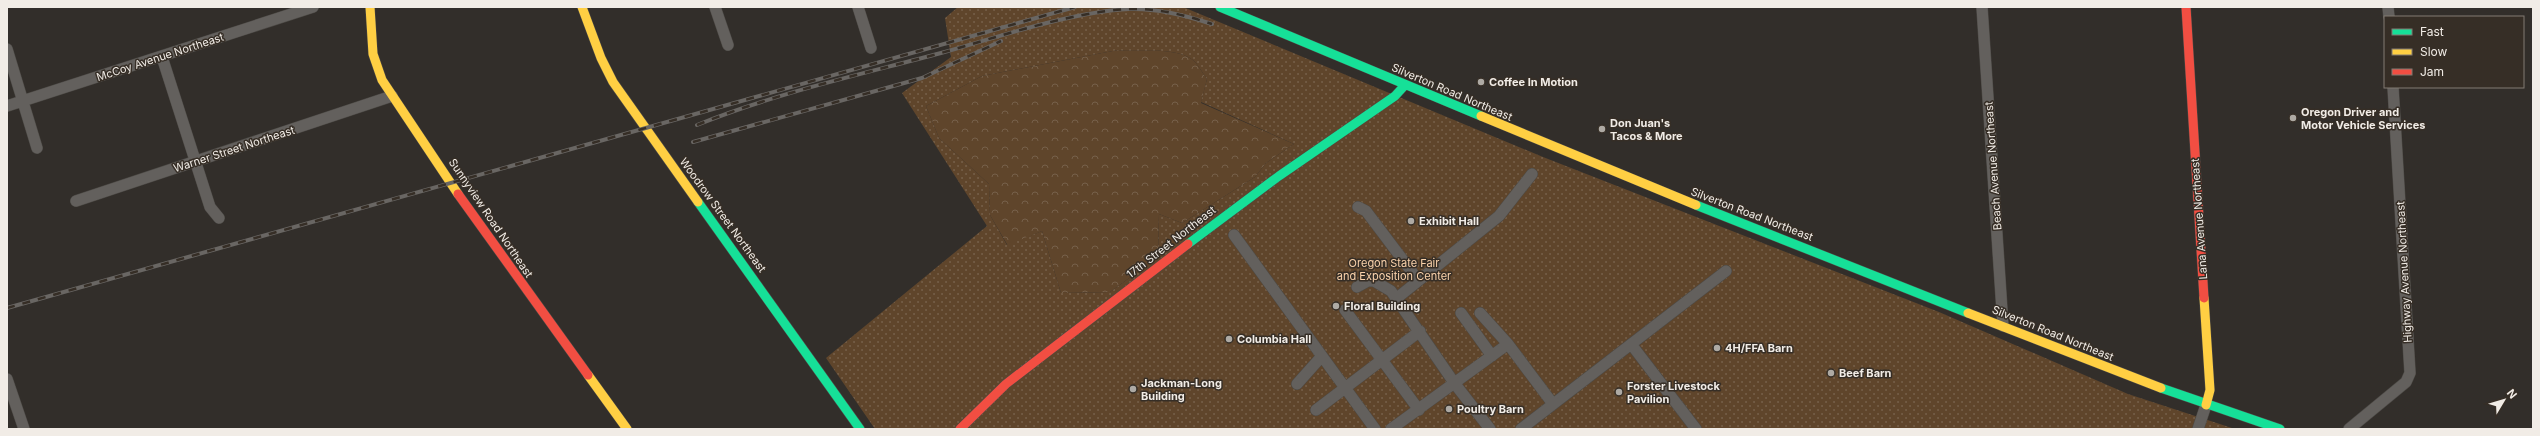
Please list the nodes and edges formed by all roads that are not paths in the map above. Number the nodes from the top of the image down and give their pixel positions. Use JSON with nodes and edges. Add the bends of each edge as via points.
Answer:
{"nodes":[{"id":1,"x":313,"y":7,"type":"edge"},
{"id":2,"x":370,"y":7,"type":"edge"},
{"id":3,"x":582,"y":7,"type":"edge"},
{"id":4,"x":715,"y":7,"type":"edge"},
{"id":5,"x":858,"y":7,"type":"edge"},
{"id":6,"x":1220,"y":7,"type":"edge"},
{"id":7,"x":1982,"y":7,"type":"edge"},
{"id":8,"x":2186,"y":7,"type":"edge"},
{"id":9,"x":728,"y":46,"type":"dead end"},
{"id":10,"x":871,"y":48,"type":"dead end"},
{"id":11,"x":7,"y":49,"type":"edge"},
{"id":12,"x":162,"y":57,"type":"junction"},
{"id":13,"x":1405,"y":85,"type":"junction"},
{"id":14,"x":2393,"y":88,"type":"edge"},
{"id":15,"x":392,"y":96,"type":"junction"},
{"id":16,"x":24,"y":100,"type":"junction"},
{"id":17,"x":7,"y":106,"type":"edge"},
{"id":18,"x":37,"y":148,"type":"dead end"},
{"id":19,"x":195,"y":161,"type":"junction"},
{"id":20,"x":1532,"y":174,"type":"dead end"},
{"id":21,"x":76,"y":201,"type":"dead end"},
{"id":22,"x":1358,"y":207,"type":"dead end"},
{"id":23,"x":219,"y":218,"type":"dead end"},
{"id":24,"x":1234,"y":235,"type":"dead end"},
{"id":25,"x":1726,"y":271,"type":"dead end"},
{"id":26,"x":1418,"y":280,"type":"junction"},
{"id":27,"x":1357,"y":287,"type":"dead end"},
{"id":28,"x":1397,"y":298,"type":"junction"},
{"id":29,"x":1345,"y":310,"type":"dead end"},
{"id":30,"x":1460,"y":313,"type":"dead end"},
{"id":31,"x":1480,"y":313,"type":"dead end"},
{"id":32,"x":2003,"y":326,"type":"junction"},
{"id":33,"x":1420,"y":331,"type":"junction"},
{"id":34,"x":1508,"y":344,"type":"junction"},
{"id":35,"x":1631,"y":344,"type":"junction"},
{"id":36,"x":1322,"y":356,"type":"junction"},
{"id":37,"x":1492,"y":356,"type":"junction"},
{"id":38,"x":1382,"y":360,"type":"junction"},
{"id":39,"x":7,"y":379,"type":"edge"},
{"id":40,"x":1297,"y":384,"type":"dead end"},
{"id":41,"x":1455,"y":384,"type":"junction"},
{"id":42,"x":1345,"y":388,"type":"junction"},
{"id":43,"x":1553,"y":404,"type":"junction"},
{"id":44,"x":2206,"y":405,"type":"junction"},
{"id":45,"x":1316,"y":410,"type":"dead end"},
{"id":46,"x":1418,"y":410,"type":"junction"},
{"id":47,"x":857,"y":428,"type":"edge"},
{"id":48,"x":24,"y":429,"type":"edge"},
{"id":49,"x":627,"y":429,"type":"edge"},
{"id":50,"x":960,"y":429,"type":"edge"},
{"id":51,"x":1375,"y":429,"type":"edge"},
{"id":52,"x":1391,"y":429,"type":"edge"},
{"id":53,"x":1490,"y":429,"type":"edge"},
{"id":54,"x":1521,"y":429,"type":"edge"},
{"id":55,"x":1696,"y":429,"type":"edge"},
{"id":56,"x":2198,"y":429,"type":"edge"},
{"id":57,"x":2280,"y":429,"type":"edge"},
{"id":58,"x":2349,"y":429,"type":"edge"}],
"edges":[{"from":1,"to":12,"type":"street","name":"McCoy Avenue Northeast"},
{"from":2,"to":15,"type":"main road","name":"Sunnyview Road Northeast","via":[[373,54],[378,70]]},
{"from":3,"to":47,"type":"main road","name":"Woodrow Street Northeast","via":[[613,82]]},
{"from":4,"to":9,"type":"street"},
{"from":5,"to":10,"type":"street"},
{"from":6,"to":13,"type":"main road","name":"Silverton Road Northeast"},
{"from":7,"to":32,"type":"street","name":"Beach Avenue Northeast"},
{"from":8,"to":44,"type":"main road","name":"Lana Avenue Northeast","via":[[2210,390]]},
{"from":11,"to":16,"type":"street"},
{"from":12,"to":16,"type":"street","name":"McCoy Avenue Northeast"},
{"from":12,"to":19,"type":"street"},
{"from":13,"to":32,"type":"main road","name":"Silverton Road Northeast","via":[[1755,230]]},
{"from":13,"to":50,"type":"main road","name":"17th Street Northeast","via":[[1395,96],[1226,214],[1008,384]]},
{"from":14,"to":58,"type":"street","name":"Highway Avenue Northeast","via":[[2410,373],[2406,382]]},
{"from":15,"to":19,"type":"street","name":"Warner Street Northeast"},
{"from":15,"to":49,"type":"main road","name":"Sunnyview Road Northeast","via":[[468,209]]},
{"from":16,"to":17,"type":"street","name":"McCoy Avenue Northeast"},
{"from":16,"to":18,"type":"street"},
{"from":19,"to":21,"type":"street","name":"Warner Street Northeast"},
{"from":19,"to":23,"type":"street","via":[[210,207]]},
{"from":20,"to":26,"type":"street","via":[[1499,216]]},
{"from":22,"to":26,"type":"street","via":[[1366,211]]},
{"from":24,"to":36,"type":"street"},
{"from":25,"to":35,"type":"street"},
{"from":26,"to":28,"type":"street"},
{"from":27,"to":28,"type":"street","via":[[1368,281],[1385,285]]},
{"from":28,"to":33,"type":"street"},
{"from":29,"to":38,"type":"street"},
{"from":30,"to":37,"type":"street"},
{"from":31,"to":34,"type":"street"},
{"from":32,"to":44,"type":"main road","name":"Silverton Road Northeast"},
{"from":33,"to":38,"type":"street"},
{"from":33,"to":41,"type":"street"},
{"from":34,"to":37,"type":"street"},
{"from":34,"to":43,"type":"street"},
{"from":35,"to":43,"type":"street"},
{"from":35,"to":55,"type":"street"},
{"from":36,"to":40,"type":"street"},
{"from":36,"to":42,"type":"street"},
{"from":37,"to":41,"type":"street"},
{"from":38,"to":42,"type":"street"},
{"from":38,"to":46,"type":"street"},
{"from":39,"to":48,"type":"street"},
{"from":41,"to":46,"type":"street"},
{"from":41,"to":53,"type":"street"},
{"from":42,"to":45,"type":"street"},
{"from":42,"to":51,"type":"street"},
{"from":43,"to":54,"type":"street"},
{"from":44,"to":56,"type":"street","name":"Lana Avenue Northeast"},
{"from":44,"to":57,"type":"main road","name":"Silverton Road Northeast"},
{"from":46,"to":52,"type":"street"}]}
